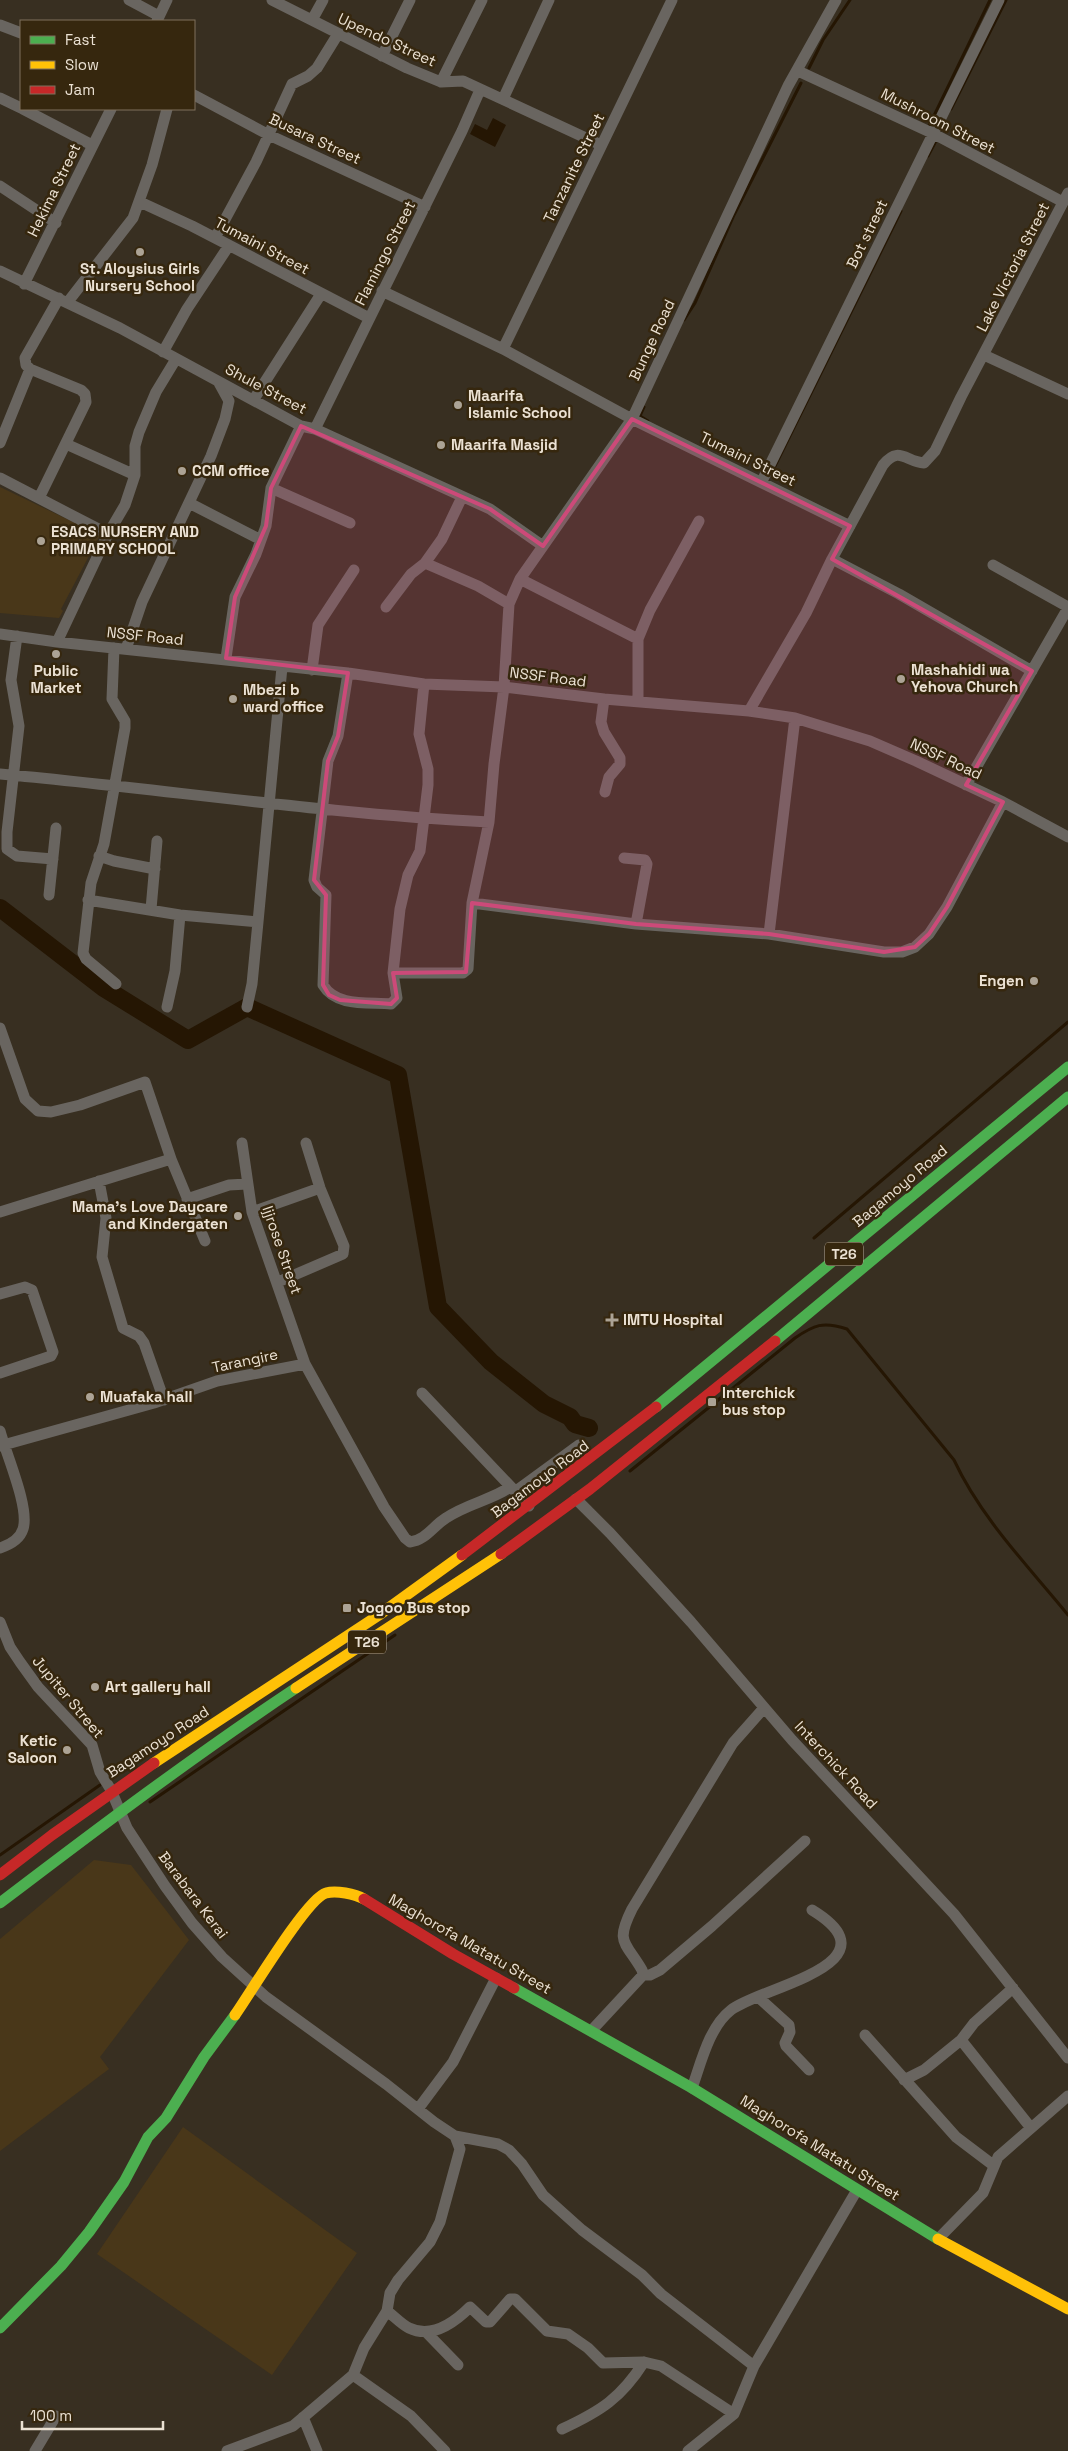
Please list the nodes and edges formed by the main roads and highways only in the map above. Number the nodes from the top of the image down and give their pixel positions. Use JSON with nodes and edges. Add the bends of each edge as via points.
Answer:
{"nodes":[{"id":1,"x":1068,"y":1067,"type":"edge"},
{"id":2,"x":1068,"y":1096,"type":"edge"},
{"id":3,"x":0,"y":1875,"type":"edge"},
{"id":4,"x":0,"y":1903,"type":"edge"},
{"id":5,"x":1068,"y":2308,"type":"edge"},
{"id":6,"x":0,"y":2328,"type":"edge"}],
"edges":[{"from":1,"to":3,"type":"main road","name":"Bagamoyo Road","number":"T26","via":[[618,1439],[430,1579],[111,1790]]},
{"from":2,"to":4,"type":"main road","name":"Bagamoyo Road","number":"T26","via":[[753,1359],[576,1499],[506,1550],[221,1738]]},
{"from":5,"to":6,"type":"main road","name":"Maghorofa Matatu Street","via":[[938,2238],[692,2088],[496,1978],[361,1897],[334,1892],[314,1901],[297,1922],[166,2118],[148,2137],[124,2182],[89,2232],[61,2266]]}]}
